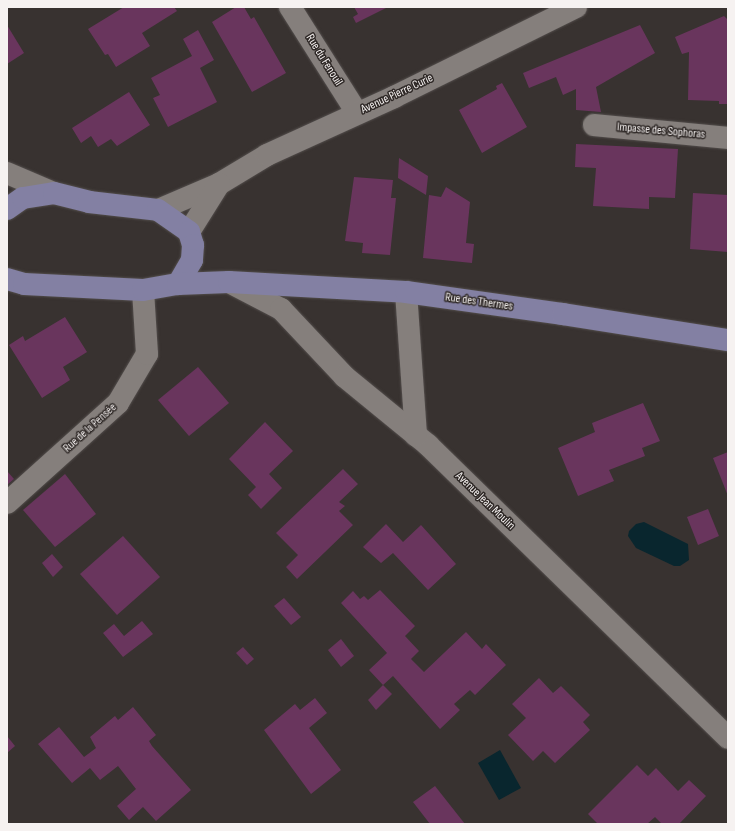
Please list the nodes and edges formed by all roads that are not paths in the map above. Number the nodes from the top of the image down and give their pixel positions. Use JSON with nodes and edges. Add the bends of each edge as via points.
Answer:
{"nodes":[{"id":1,"x":290,"y":7,"type":"edge"},
{"id":2,"x":576,"y":7,"type":"edge"},
{"id":3,"x":357,"y":113,"type":"junction"},
{"id":4,"x":594,"y":125,"type":"dead end"},
{"id":5,"x":728,"y":138,"type":"edge"},
{"id":6,"x":7,"y":173,"type":"edge"},
{"id":7,"x":219,"y":184,"type":"junction"},
{"id":8,"x":54,"y":193,"type":"junction"},
{"id":9,"x":7,"y":209,"type":"edge"},
{"id":10,"x":158,"y":210,"type":"junction"},
{"id":11,"x":189,"y":232,"type":"junction"},
{"id":12,"x":192,"y":260,"type":"junction"},
{"id":13,"x":7,"y":279,"type":"edge"},
{"id":14,"x":229,"y":282,"type":"junction"},
{"id":15,"x":178,"y":284,"type":"junction"},
{"id":16,"x":143,"y":290,"type":"junction"},
{"id":17,"x":406,"y":292,"type":"junction"},
{"id":18,"x":728,"y":340,"type":"edge"},
{"id":19,"x":416,"y":436,"type":"junction"},
{"id":20,"x":7,"y":503,"type":"edge"},
{"id":21,"x":728,"y":738,"type":"edge"}],
"edges":[{"from":1,"to":3,"type":"street","name":"Rue du Fenouil"},
{"from":2,"to":3,"type":"street","name":"Avenue Pierre Curie"},
{"from":3,"to":7,"type":"street","name":"Avenue Pierre Curie","via":[[267,155]]},
{"from":4,"to":5,"type":"street","name":"Impasse des Sophoras"},
{"from":6,"to":8,"type":"street"},
{"from":7,"to":10,"type":"street","name":"Avenue Pierre Curie"},
{"from":7,"to":11,"type":"street","name":"Avenue Pierre Curie"},
{"from":8,"to":9,"type":"main road","via":[[23,198]]},
{"from":8,"to":10,"type":"main road","via":[[89,202]]},
{"from":10,"to":11,"type":"main road"},
{"from":11,"to":12,"type":"main road"},
{"from":12,"to":14,"type":"main road","name":"Rue des Thermes"},
{"from":12,"to":15,"type":"main road"},
{"from":13,"to":16,"type":"main road","name":"Rue des Thermes","via":[[24,284]]},
{"from":14,"to":15,"type":"main road","name":"Rue des Thermes"},
{"from":14,"to":17,"type":"main road","name":"Rue des Thermes"},
{"from":14,"to":19,"type":"street","name":"Avenue Jean Moulin","via":[[281,309],[344,377]]},
{"from":15,"to":16,"type":"main road","name":"Rue des Thermes"},
{"from":16,"to":20,"type":"street","name":"Rue de la Pensée","via":[[147,354],[118,403]]},
{"from":17,"to":18,"type":"main road","name":"Rue des Thermes"},
{"from":17,"to":19,"type":"street"},
{"from":19,"to":21,"type":"street","name":"Avenue Jean Moulin"}]}
